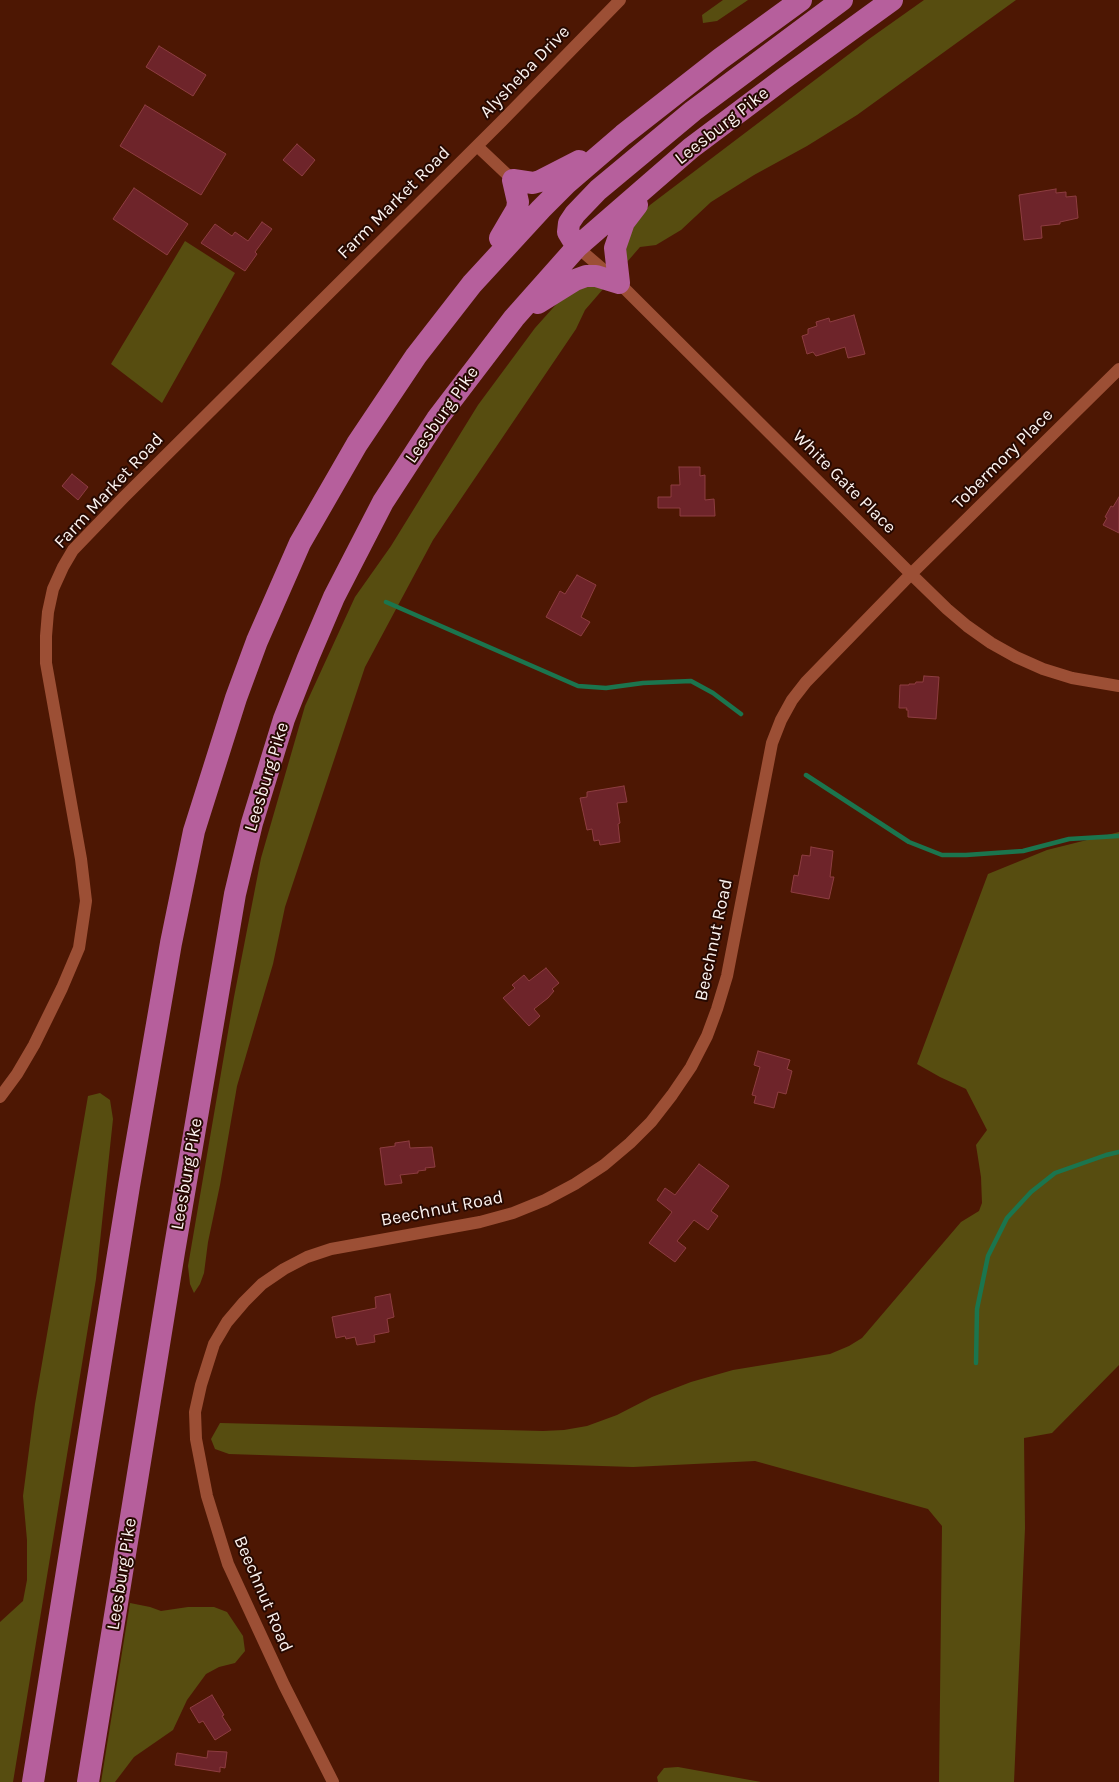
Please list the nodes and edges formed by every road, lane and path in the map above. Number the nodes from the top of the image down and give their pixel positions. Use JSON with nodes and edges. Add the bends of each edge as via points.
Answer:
{"nodes":[{"id":1,"x":620,"y":0,"type":"edge"},
{"id":2,"x":801,"y":0,"type":"edge"},
{"id":3,"x":842,"y":0,"type":"edge"},
{"id":4,"x":892,"y":0,"type":"edge"},
{"id":5,"x":623,"y":135,"type":"junction"},
{"id":6,"x":477,"y":146,"type":"junction"},
{"id":7,"x":656,"y":178,"type":"junction"},
{"id":8,"x":513,"y":180,"type":"junction"},
{"id":9,"x":577,"y":247,"type":"junction"},
{"id":10,"x":619,"y":283,"type":"junction"},
{"id":11,"x":472,"y":284,"type":"junction"},
{"id":12,"x":514,"y":318,"type":"junction"},
{"id":13,"x":1119,"y":369,"type":"edge"},
{"id":14,"x":911,"y":574,"type":"junction"},
{"id":15,"x":1119,"y":686,"type":"edge"},
{"id":16,"x":0,"y":1097,"type":"edge"},
{"id":17,"x":33,"y":1782,"type":"edge"},
{"id":18,"x":88,"y":1782,"type":"edge"},
{"id":19,"x":333,"y":1782,"type":"edge"}],
"edges":[{"from":1,"to":6,"type":"street","name":"Alysheba Drive"},
{"from":2,"to":5,"type":"highway"},
{"from":3,"to":9,"type":"highway","via":[[693,111],[598,190],[569,223],[568,232]]},
{"from":4,"to":7,"type":"highway","name":"Leesburg Pike","via":[[691,148]]},
{"from":5,"to":8,"type":"highway","via":[[548,178],[533,183]]},
{"from":5,"to":11,"type":"highway","via":[[566,184]]},
{"from":6,"to":8,"type":"street","name":"Farm Market Road"},
{"from":6,"to":16,"type":"street","name":"Farm Market Road","via":[[124,497],[73,550],[63,567],[48,612],[46,663],[86,901],[79,948],[62,988],[34,1045]]},
{"from":7,"to":9,"type":"highway","name":"Leesburg Pike"},
{"from":7,"to":10,"type":"highway","via":[[618,235],[615,248]]},
{"from":8,"to":11,"type":"highway","via":[[518,209]]},
{"from":9,"to":10,"type":"street","name":"White Gate Place"},
{"from":9,"to":12,"type":"highway","name":"Leesburg Pike"},
{"from":10,"to":12,"type":"highway","via":[[586,276]]},
{"from":10,"to":14,"type":"street","name":"White Gate Place"},
{"from":11,"to":17,"type":"highway","via":[[416,356],[356,444],[300,543],[257,641],[194,831],[129,1186]]},
{"from":12,"to":18,"type":"highway","name":"Leesburg Pike","via":[[437,419],[383,502],[312,649],[287,710],[254,814],[230,923]]},
{"from":13,"to":14,"type":"street","name":"Tobermory Place"},
{"from":14,"to":15,"type":"street","name":"White Gate Place","via":[[967,626],[1016,657],[1072,678]]},
{"from":14,"to":19,"type":"street","name":"Beechnut Road","via":[[806,682],[781,720],[771,750],[727,976],[717,1009],[691,1067],[651,1122],[604,1165],[545,1200],[513,1213],[330,1249],[284,1269],[244,1302],[214,1344],[196,1412],[196,1440],[207,1496],[228,1564]]}]}
